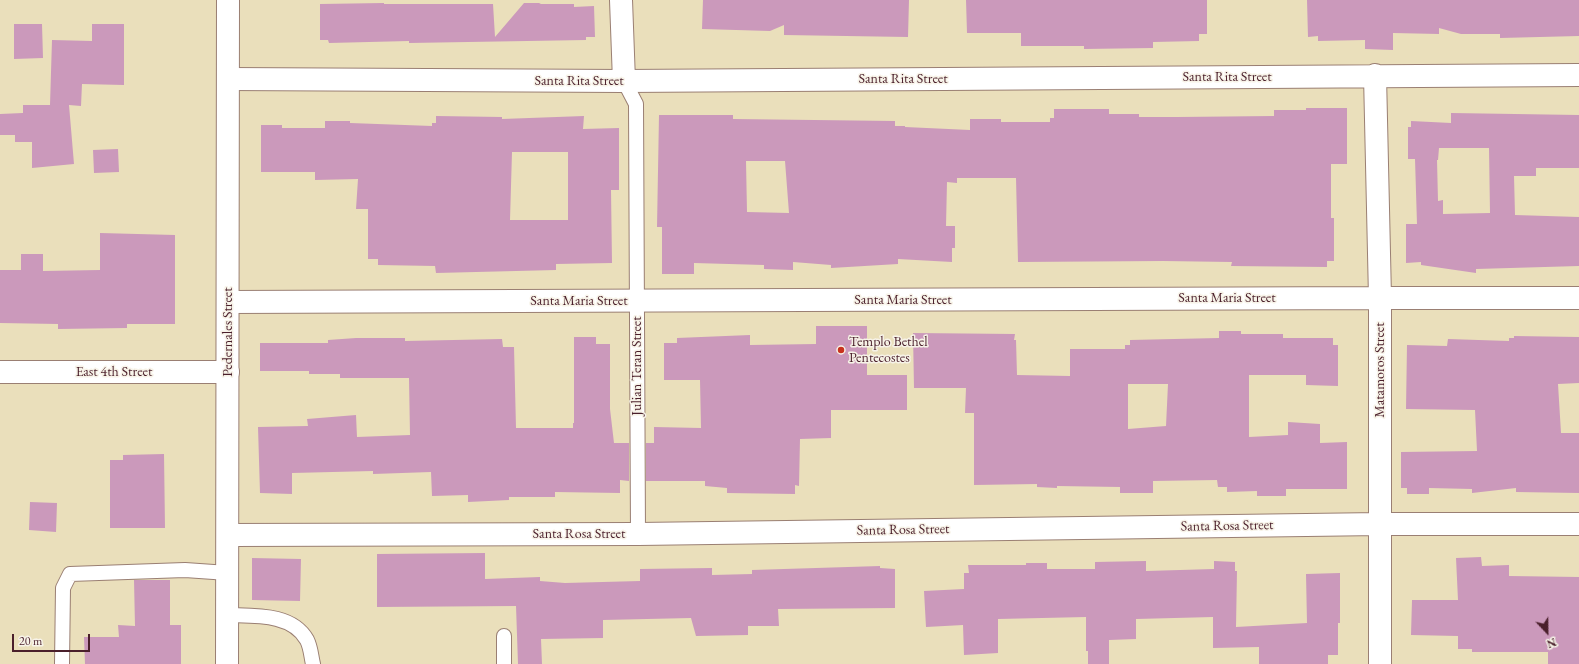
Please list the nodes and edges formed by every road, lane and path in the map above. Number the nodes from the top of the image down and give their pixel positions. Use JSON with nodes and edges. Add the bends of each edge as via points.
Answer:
{"nodes":[{"id":1,"x":228,"y":0,"type":"edge"},
{"id":2,"x":621,"y":0,"type":"edge"},
{"id":3,"x":1375,"y":75,"type":"junction"},
{"id":4,"x":1579,"y":75,"type":"edge"},
{"id":5,"x":228,"y":80,"type":"junction"},
{"id":6,"x":624,"y":81,"type":"junction"},
{"id":7,"x":1380,"y":298,"type":"junction"},
{"id":8,"x":1579,"y":298,"type":"edge"},
{"id":9,"x":638,"y":301,"type":"junction"},
{"id":10,"x":228,"y":302,"type":"junction"},
{"id":11,"x":0,"y":372,"type":"edge"},
{"id":12,"x":228,"y":372,"type":"junction"},
{"id":13,"x":1380,"y":524,"type":"junction"},
{"id":14,"x":1579,"y":524,"type":"edge"},
{"id":15,"x":638,"y":534,"type":"junction"},
{"id":16,"x":228,"y":535,"type":"junction"},
{"id":17,"x":228,"y":573,"type":"junction"},
{"id":18,"x":228,"y":616,"type":"junction"},
{"id":19,"x":504,"y":636,"type":"dead end"},
{"id":20,"x":62,"y":664,"type":"edge"},
{"id":21,"x":227,"y":664,"type":"edge"},
{"id":22,"x":313,"y":664,"type":"edge"},
{"id":23,"x":504,"y":664,"type":"edge"},
{"id":24,"x":1380,"y":664,"type":"edge"}],
"edges":[{"from":1,"to":5,"type":"street","name":"Pedernales Street"},
{"from":2,"to":6,"type":"street"},
{"from":3,"to":4,"type":"street","name":"Santa Rita Street"},
{"from":3,"to":6,"type":"street","name":"Santa Rita Street"},
{"from":3,"to":7,"type":"street","name":"Matamoros Street"},
{"from":5,"to":6,"type":"street","name":"Santa Rita Street"},
{"from":5,"to":10,"type":"street","name":"Pedernales Street"},
{"from":6,"to":9,"type":"lane","name":"Julian Teran Street","via":[[636,104]]},
{"from":7,"to":8,"type":"street","name":"Santa Maria Street"},
{"from":7,"to":9,"type":"street","name":"Santa Maria Street"},
{"from":7,"to":13,"type":"street","name":"Matamoros Street"},
{"from":9,"to":10,"type":"street","name":"Santa Maria Street"},
{"from":9,"to":15,"type":"lane","name":"Julian Teran Street"},
{"from":10,"to":12,"type":"street","name":"Pedernales Street"},
{"from":11,"to":12,"type":"street","name":"East 4th Street"},
{"from":12,"to":16,"type":"street","name":"Pedernales Street"},
{"from":13,"to":14,"type":"street","name":"Santa Rosa Street"},
{"from":13,"to":15,"type":"street","name":"Santa Rosa Street"},
{"from":13,"to":24,"type":"street","name":"Matamoros Street"},
{"from":15,"to":16,"type":"street","name":"Santa Rosa Street"},
{"from":16,"to":17,"type":"street","name":"Pedernales Street"},
{"from":17,"to":18,"type":"street","name":"Pedernales Street"},
{"from":17,"to":20,"type":"lane","via":[[185,570],[70,574],[63,588]]},
{"from":18,"to":21,"type":"street","name":"Pedernales Street"},
{"from":18,"to":22,"type":"lane","via":[[274,619],[290,623],[307,640]]},
{"from":19,"to":23,"type":"lane"}]}
